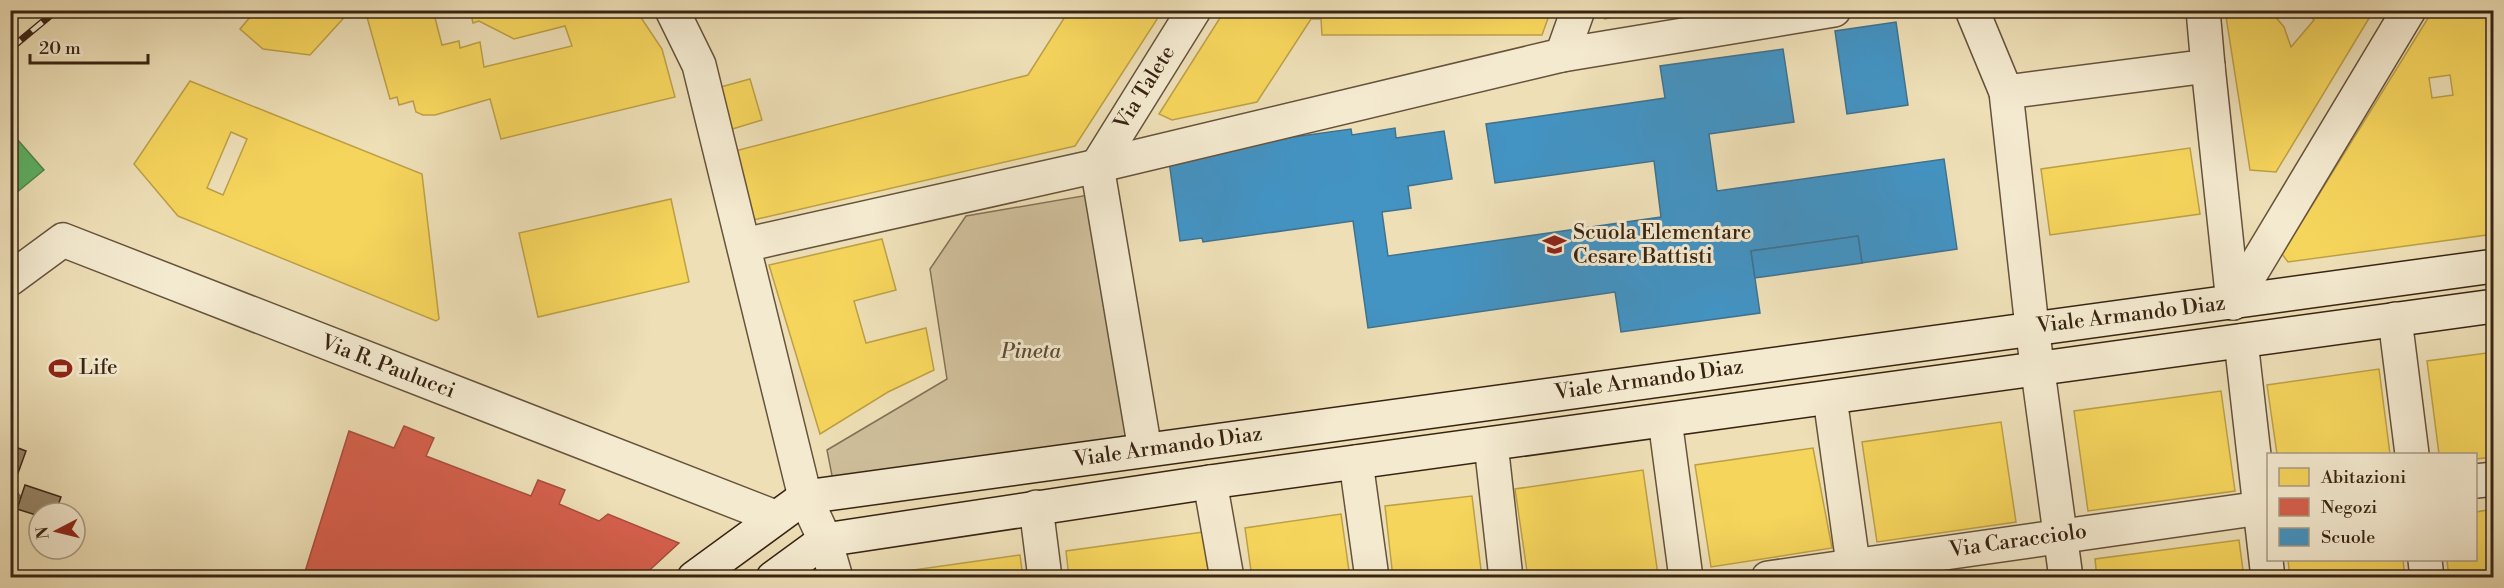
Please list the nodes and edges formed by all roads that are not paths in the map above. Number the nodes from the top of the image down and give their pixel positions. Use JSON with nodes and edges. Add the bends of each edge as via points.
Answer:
{"nodes":[{"id":1,"x":672,"y":10,"type":"edge"},
{"id":2,"x":1194,"y":10,"type":"edge"},
{"id":3,"x":1578,"y":10,"type":"edge"},
{"id":4,"x":1834,"y":10,"type":"edge"},
{"id":5,"x":1972,"y":10,"type":"edge"},
{"id":6,"x":2203,"y":10,"type":"edge"},
{"id":7,"x":2409,"y":10,"type":"edge"},
{"id":8,"x":1562,"y":56,"type":"junction"},
{"id":9,"x":2208,"y":66,"type":"junction"},
{"id":10,"x":2006,"y":92,"type":"junction"},
{"id":11,"x":1096,"y":166,"type":"junction"},
{"id":12,"x":744,"y":245,"type":"junction"},
{"id":13,"x":2493,"y":266,"type":"edge"},
{"id":14,"x":10,"y":279,"type":"edge"},
{"id":15,"x":2233,"y":303,"type":"junction"},
{"id":16,"x":2493,"y":306,"type":"edge"},
{"id":17,"x":2395,"y":320,"type":"junction"},
{"id":18,"x":2032,"y":327,"type":"junction"},
{"id":19,"x":2241,"y":342,"type":"junction"},
{"id":20,"x":2038,"y":368,"type":"junction"},
{"id":21,"x":1830,"y":398,"type":"junction"},
{"id":22,"x":1665,"y":420,"type":"junction"},
{"id":23,"x":1491,"y":444,"type":"junction"},
{"id":24,"x":1145,"y":450,"type":"junction"},
{"id":25,"x":2412,"y":453,"type":"edge"},
{"id":26,"x":1356,"y":462,"type":"junction"},
{"id":27,"x":2493,"y":479,"type":"edge"},
{"id":28,"x":1210,"y":482,"type":"junction"},
{"id":29,"x":2477,"y":482,"type":"edge"},
{"id":30,"x":805,"y":497,"type":"junction"},
{"id":31,"x":1036,"y":507,"type":"junction"},
{"id":32,"x":2264,"y":507,"type":"edge"},
{"id":33,"x":775,"y":518,"type":"junction"},
{"id":34,"x":2062,"y":534,"type":"junction"},
{"id":35,"x":825,"y":540,"type":"junction"},
{"id":36,"x":2267,"y":560,"type":"edge"},
{"id":37,"x":2267,"y":561,"type":"edge"},
{"id":38,"x":2425,"y":561,"type":"edge"},
{"id":39,"x":1854,"y":571,"type":"edge"},
{"id":40,"x":694,"y":578,"type":"edge"},
{"id":41,"x":773,"y":578,"type":"edge"},
{"id":42,"x":836,"y":578,"type":"edge"},
{"id":43,"x":1045,"y":578,"type":"edge"},
{"id":44,"x":1227,"y":578,"type":"edge"},
{"id":45,"x":1372,"y":578,"type":"edge"},
{"id":46,"x":1506,"y":578,"type":"edge"},
{"id":47,"x":1686,"y":578,"type":"edge"},
{"id":48,"x":1768,"y":578,"type":"edge"},
{"id":49,"x":2066,"y":578,"type":"edge"},
{"id":50,"x":2268,"y":578,"type":"edge"},
{"id":51,"x":2427,"y":578,"type":"edge"}],
"edges":[{"from":1,"to":12,"type":"street","via":[[699,65]]},
{"from":2,"to":11,"type":"street","name":"Via Talete"},
{"from":3,"to":8,"type":"street"},
{"from":4,"to":8,"type":"street"},
{"from":5,"to":10,"type":"street"},
{"from":6,"to":9,"type":"street"},
{"from":7,"to":15,"type":"street"},
{"from":8,"to":11,"type":"street"},
{"from":9,"to":10,"type":"street"},
{"from":9,"to":15,"type":"street"},
{"from":10,"to":18,"type":"street"},
{"from":11,"to":12,"type":"street"},
{"from":11,"to":24,"type":"street"},
{"from":12,"to":30,"type":"street"},
{"from":13,"to":15,"type":"street","name":"Viale Armando Diaz"},
{"from":14,"to":33,"type":"street","name":"Via R. Paulucci","via":[[63,240]]},
{"from":15,"to":18,"type":"street","name":"Viale Armando Diaz"},
{"from":16,"to":17,"type":"street"},
{"from":17,"to":19,"type":"street"},
{"from":17,"to":25,"type":"street"},
{"from":18,"to":20,"type":"street"},
{"from":18,"to":24,"type":"street","name":"Viale Armando Diaz"},
{"from":19,"to":20,"type":"street"},
{"from":19,"to":32,"type":"street"},
{"from":20,"to":21,"type":"street"},
{"from":20,"to":34,"type":"street"},
{"from":21,"to":22,"type":"street"},
{"from":21,"to":39,"type":"street"},
{"from":22,"to":23,"type":"street"},
{"from":22,"to":47,"type":"street"},
{"from":23,"to":26,"type":"street"},
{"from":23,"to":46,"type":"street"},
{"from":24,"to":30,"type":"street","name":"Viale Armando Diaz"},
{"from":26,"to":28,"type":"street"},
{"from":26,"to":45,"type":"street"},
{"from":27,"to":29,"type":"street"},
{"from":28,"to":31,"type":"street"},
{"from":28,"to":44,"type":"street"},
{"from":30,"to":33,"type":"street"},
{"from":30,"to":35,"type":"street"},
{"from":31,"to":35,"type":"street"},
{"from":31,"to":43,"type":"street"},
{"from":32,"to":34,"type":"street","name":"Via Caracciolo"},
{"from":32,"to":36,"type":"street"},
{"from":33,"to":40,"type":"street"},
{"from":34,"to":39,"type":"street","name":"Via Caracciolo"},
{"from":34,"to":49,"type":"street"},
{"from":35,"to":41,"type":"street"},
{"from":35,"to":42,"type":"street"},
{"from":37,"to":50,"type":"street"},
{"from":38,"to":51,"type":"street"},
{"from":39,"to":48,"type":"street","name":"Via Caracciolo"}]}
